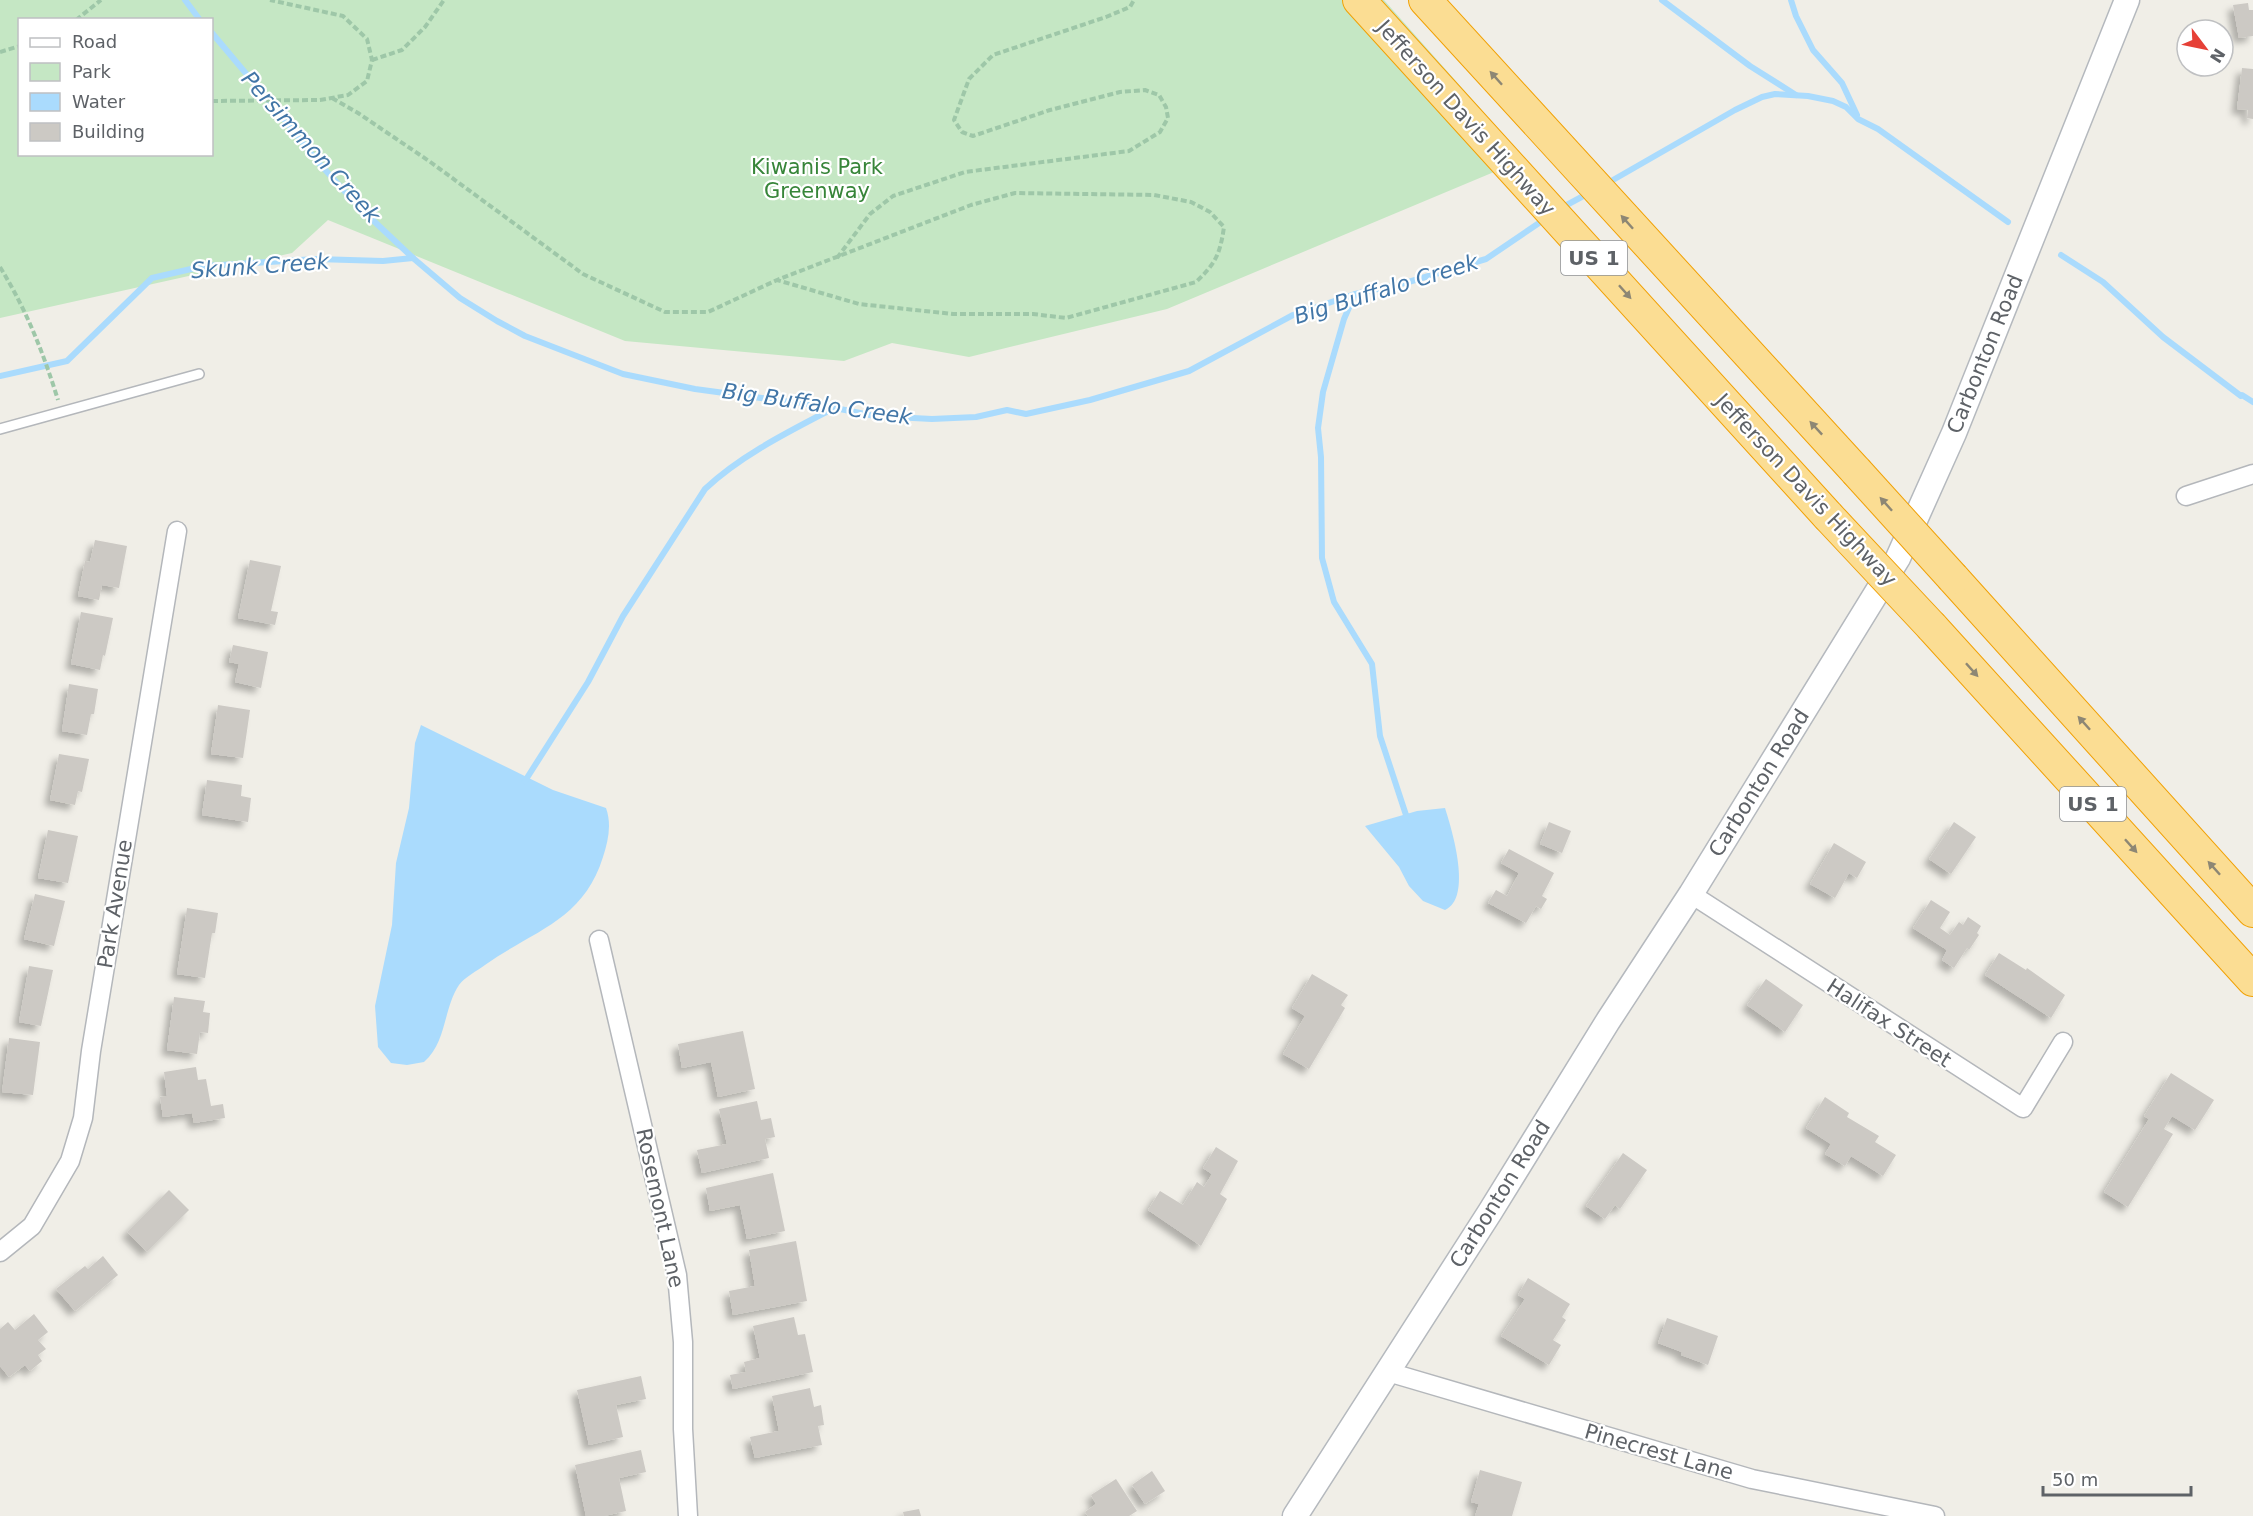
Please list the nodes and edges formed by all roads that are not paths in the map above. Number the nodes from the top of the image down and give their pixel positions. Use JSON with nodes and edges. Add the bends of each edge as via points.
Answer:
{"nodes":[{"id":1,"x":1359,"y":0,"type":"edge"},
{"id":2,"x":1425,"y":0,"type":"edge"},
{"id":3,"x":2127,"y":0,"type":"edge"},
{"id":4,"x":199,"y":374,"type":"dead end"},
{"id":5,"x":0,"y":429,"type":"edge"},
{"id":6,"x":2253,"y":474,"type":"edge"},
{"id":7,"x":2186,"y":496,"type":"dead end"},
{"id":8,"x":177,"y":531,"type":"dead end"},
{"id":9,"x":1691,"y":894,"type":"junction"},
{"id":10,"x":2253,"y":912,"type":"edge"},
{"id":11,"x":599,"y":940,"type":"dead end"},
{"id":12,"x":2253,"y":980,"type":"edge"},
{"id":13,"x":2063,"y":1042,"type":"dead end"},
{"id":14,"x":0,"y":1251,"type":"edge"},
{"id":15,"x":1388,"y":1372,"type":"junction"},
{"id":16,"x":688,"y":1516,"type":"edge"},
{"id":17,"x":1295,"y":1516,"type":"edge"},
{"id":18,"x":1935,"y":1516,"type":"edge"}],
"edges":[{"from":1,"to":12,"type":"highway","name":"Jefferson Davis Highway","number":"US 1","one_way":true,"bridge":true},
{"from":10,"to":2,"type":"highway","number":"US 1","one_way":true,"bridge":true},
{"from":3,"to":9,"type":"street","name":"Carbonton Road","via":[[1954,433],[1898,558]]},
{"from":4,"to":5,"type":"lane"},
{"from":6,"to":7,"type":"street"},
{"from":8,"to":14,"type":"street","name":"Park Avenue","via":[[83,1118],[70,1161],[32,1226]]},
{"from":9,"to":13,"type":"street","name":"Halifax Street","via":[[2023,1108]]},
{"from":9,"to":15,"type":"street","name":"Carbonton Road"},
{"from":11,"to":16,"type":"street","name":"Rosemont Lane","via":[[677,1275]]},
{"from":15,"to":17,"type":"street","name":"Carbonton Road"},
{"from":15,"to":18,"type":"street","name":"Pinecrest Lane","via":[[1752,1479]]}]}
